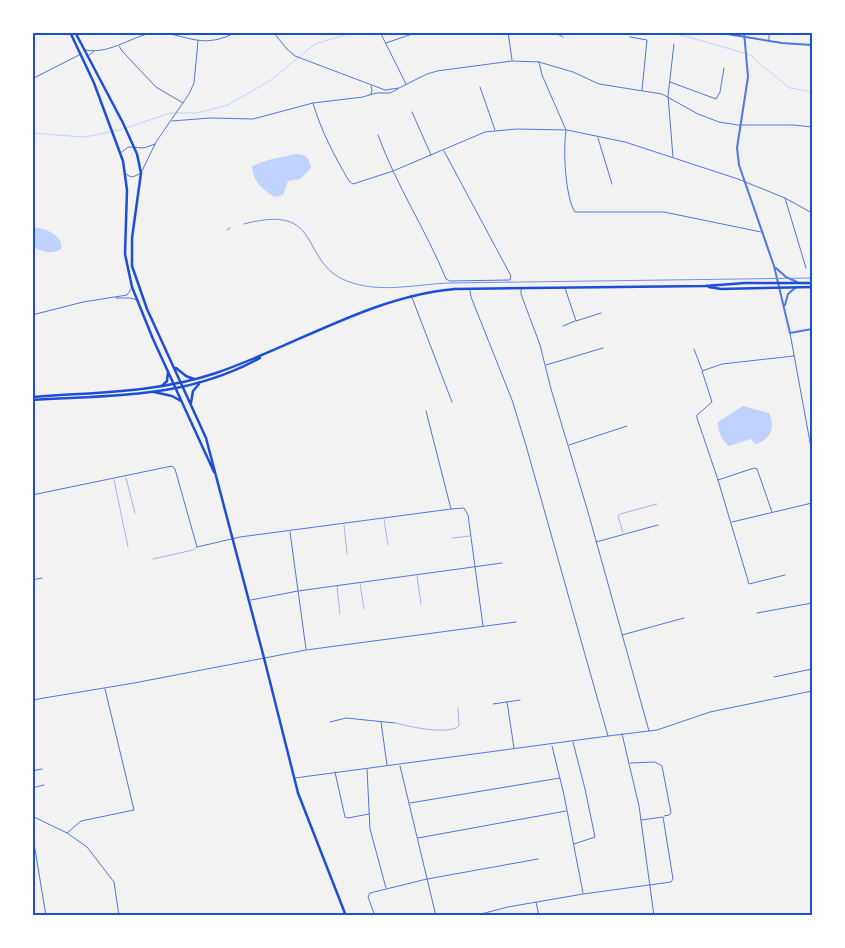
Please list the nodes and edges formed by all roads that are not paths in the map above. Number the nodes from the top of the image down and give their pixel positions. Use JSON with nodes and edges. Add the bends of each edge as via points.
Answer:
{"nodes":[{"id":1,"x":70,"y":32,"type":"edge"},
{"id":2,"x":75,"y":32,"type":"edge"},
{"id":3,"x":159,"y":32,"type":"edge"},
{"id":4,"x":237,"y":32,"type":"edge"},
{"id":5,"x":380,"y":32,"type":"edge"},
{"id":6,"x":508,"y":32,"type":"edge"},
{"id":7,"x":554,"y":32,"type":"edge"},
{"id":8,"x":715,"y":32,"type":"edge"},
{"id":9,"x":737,"y":32,"type":"edge"},
{"id":10,"x":744,"y":32,"type":"edge"},
{"id":11,"x":769,"y":32,"type":"edge"},
{"id":12,"x":274,"y":33,"type":"edge"},
{"id":13,"x":418,"y":33,"type":"edge"},
{"id":14,"x":732,"y":35,"type":"junction"},
{"id":15,"x":563,"y":37,"type":"dead end"},
{"id":16,"x":630,"y":37,"type":"dead end"},
{"id":17,"x":745,"y":38,"type":"junction"},
{"id":18,"x":198,"y":41,"type":"junction"},
{"id":19,"x":770,"y":42,"type":"junction"},
{"id":20,"x":385,"y":43,"type":"junction"},
{"id":21,"x":674,"y":44,"type":"dead end"},
{"id":22,"x":812,"y":45,"type":"edge"},
{"id":23,"x":119,"y":46,"type":"junction"},
{"id":24,"x":83,"y":49,"type":"junction"},
{"id":25,"x":95,"y":51,"type":"junction"},
{"id":26,"x":81,"y":54,"type":"junction"},
{"id":27,"x":88,"y":58,"type":"junction"},
{"id":28,"x":512,"y":61,"type":"junction"},
{"id":29,"x":539,"y":62,"type":"junction"},
{"id":30,"x":724,"y":68,"type":"dead end"},
{"id":31,"x":32,"y":79,"type":"edge"},
{"id":32,"x":670,"y":82,"type":"junction"},
{"id":33,"x":406,"y":84,"type":"junction"},
{"id":34,"x":370,"y":85,"type":"junction"},
{"id":35,"x":480,"y":87,"type":"dead end"},
{"id":36,"x":399,"y":88,"type":"junction"},
{"id":37,"x":642,"y":90,"type":"junction"},
{"id":38,"x":370,"y":95,"type":"junction"},
{"id":39,"x":668,"y":98,"type":"junction"},
{"id":40,"x":313,"y":102,"type":"junction"},
{"id":41,"x":184,"y":103,"type":"junction"},
{"id":42,"x":412,"y":112,"type":"dead end"},
{"id":43,"x":172,"y":121,"type":"junction"},
{"id":44,"x":741,"y":125,"type":"junction"},
{"id":45,"x":812,"y":127,"type":"edge"},
{"id":46,"x":496,"y":130,"type":"junction"},
{"id":47,"x":567,"y":130,"type":"junction"},
{"id":48,"x":378,"y":135,"type":"dead end"},
{"id":49,"x":598,"y":137,"type":"junction"},
{"id":50,"x":156,"y":142,"type":"junction"},
{"id":51,"x":135,"y":147,"type":"junction"},
{"id":52,"x":444,"y":150,"type":"junction"},
{"id":53,"x":121,"y":152,"type":"junction"},
{"id":54,"x":431,"y":156,"type":"junction"},
{"id":55,"x":673,"y":157,"type":"junction"},
{"id":56,"x":393,"y":171,"type":"junction"},
{"id":57,"x":126,"y":173,"type":"junction"},
{"id":58,"x":141,"y":173,"type":"junction"},
{"id":59,"x":744,"y":180,"type":"junction"},
{"id":60,"x":612,"y":184,"type":"dead end"},
{"id":61,"x":785,"y":198,"type":"junction"},
{"id":62,"x":812,"y":212,"type":"edge"},
{"id":63,"x":762,"y":232,"type":"junction"},
{"id":64,"x":774,"y":266,"type":"junction"},
{"id":65,"x":806,"y":268,"type":"dead end"},
{"id":66,"x":779,"y":282,"type":"junction"},
{"id":67,"x":797,"y":282,"type":"junction"},
{"id":68,"x":812,"y":283,"type":"edge"},
{"id":69,"x":705,"y":286,"type":"junction"},
{"id":70,"x":132,"y":287,"type":"junction"},
{"id":71,"x":780,"y":287,"type":"junction"},
{"id":72,"x":798,"y":287,"type":"junction"},
{"id":73,"x":812,"y":287,"type":"edge"},
{"id":74,"x":521,"y":288,"type":"junction"},
{"id":75,"x":565,"y":288,"type":"junction"},
{"id":76,"x":470,"y":289,"type":"junction"},
{"id":77,"x":411,"y":295,"type":"junction"},
{"id":78,"x":116,"y":298,"type":"junction"},
{"id":79,"x":137,"y":301,"type":"junction"},
{"id":80,"x":784,"y":307,"type":"junction"},
{"id":81,"x":601,"y":313,"type":"dead end"},
{"id":82,"x":32,"y":315,"type":"edge"},
{"id":83,"x":576,"y":321,"type":"junction"},
{"id":84,"x":563,"y":326,"type":"dead end"},
{"id":85,"x":812,"y":329,"type":"edge"},
{"id":86,"x":790,"y":333,"type":"junction"},
{"id":87,"x":603,"y":348,"type":"dead end"},
{"id":88,"x":694,"y":349,"type":"dead end"},
{"id":89,"x":268,"y":354,"type":"junction"},
{"id":90,"x":794,"y":356,"type":"junction"},
{"id":91,"x":545,"y":365,"type":"junction"},
{"id":92,"x":174,"y":368,"type":"junction"},
{"id":93,"x":168,"y":370,"type":"junction"},
{"id":94,"x":702,"y":371,"type":"junction"},
{"id":95,"x":195,"y":380,"type":"junction"},
{"id":96,"x":181,"y":383,"type":"junction"},
{"id":97,"x":199,"y":384,"type":"junction"},
{"id":98,"x":175,"y":385,"type":"junction"},
{"id":99,"x":159,"y":388,"type":"junction"},
{"id":100,"x":183,"y":388,"type":"junction"},
{"id":101,"x":177,"y":389,"type":"junction"},
{"id":102,"x":154,"y":392,"type":"junction"},
{"id":103,"x":32,"y":398,"type":"edge"},
{"id":104,"x":182,"y":401,"type":"junction"},
{"id":105,"x":452,"y":402,"type":"dead end"},
{"id":106,"x":191,"y":404,"type":"junction"},
{"id":107,"x":426,"y":411,"type":"dead end"},
{"id":108,"x":628,"y":426,"type":"dead end"},
{"id":109,"x":568,"y":446,"type":"junction"},
{"id":110,"x":812,"y":453,"type":"edge"},
{"id":111,"x":126,"y":476,"type":"junction"},
{"id":112,"x":217,"y":478,"type":"junction"},
{"id":113,"x":114,"y":479,"type":"junction"},
{"id":114,"x":718,"y":480,"type":"junction"},
{"id":115,"x":32,"y":495,"type":"edge"},
{"id":116,"x":812,"y":503,"type":"edge"},
{"id":117,"x":657,"y":504,"type":"dead end"},
{"id":118,"x":451,"y":509,"type":"junction"},
{"id":119,"x":772,"y":512,"type":"junction"},
{"id":120,"x":135,"y":513,"type":"dead end"},
{"id":121,"x":384,"y":518,"type":"junction"},
{"id":122,"x":732,"y":522,"type":"junction"},
{"id":123,"x":344,"y":523,"type":"junction"},
{"id":124,"x":658,"y":525,"type":"dead end"},
{"id":125,"x":289,"y":530,"type":"junction"},
{"id":126,"x":623,"y":534,"type":"junction"},
{"id":127,"x":471,"y":536,"type":"junction"},
{"id":128,"x":452,"y":538,"type":"dead end"},
{"id":129,"x":233,"y":539,"type":"junction"},
{"id":130,"x":596,"y":542,"type":"junction"},
{"id":131,"x":388,"y":545,"type":"dead end"},
{"id":132,"x":128,"y":547,"type":"dead end"},
{"id":133,"x":196,"y":547,"type":"junction"},
{"id":134,"x":347,"y":554,"type":"dead end"},
{"id":135,"x":153,"y":559,"type":"dead end"},
{"id":136,"x":502,"y":563,"type":"dead end"},
{"id":137,"x":475,"y":567,"type":"junction"},
{"id":138,"x":417,"y":575,"type":"junction"},
{"id":139,"x":784,"y":575,"type":"dead end"},
{"id":140,"x":42,"y":578,"type":"dead end"},
{"id":141,"x":32,"y":580,"type":"edge"},
{"id":142,"x":360,"y":582,"type":"junction"},
{"id":143,"x":337,"y":585,"type":"junction"},
{"id":144,"x":298,"y":590,"type":"junction"},
{"id":145,"x":248,"y":601,"type":"junction"},
{"id":146,"x":812,"y":603,"type":"edge"},
{"id":147,"x":421,"y":604,"type":"dead end"},
{"id":148,"x":364,"y":609,"type":"dead end"},
{"id":149,"x":757,"y":613,"type":"dead end"},
{"id":150,"x":340,"y":614,"type":"dead end"},
{"id":151,"x":684,"y":618,"type":"dead end"},
{"id":152,"x":516,"y":622,"type":"dead end"},
{"id":153,"x":483,"y":627,"type":"junction"},
{"id":154,"x":622,"y":635,"type":"junction"},
{"id":155,"x":306,"y":650,"type":"junction"},
{"id":156,"x":264,"y":658,"type":"junction"},
{"id":157,"x":812,"y":669,"type":"edge"},
{"id":158,"x":774,"y":677,"type":"dead end"},
{"id":159,"x":105,"y":688,"type":"junction"},
{"id":160,"x":812,"y":691,"type":"edge"},
{"id":161,"x":32,"y":700,"type":"edge"},
{"id":162,"x":520,"y":700,"type":"dead end"},
{"id":163,"x":507,"y":702,"type":"junction"},
{"id":164,"x":493,"y":704,"type":"dead end"},
{"id":165,"x":458,"y":708,"type":"dead end"},
{"id":166,"x":381,"y":721,"type":"junction"},
{"id":167,"x":330,"y":722,"type":"dead end"},
{"id":168,"x":395,"y":723,"type":"joint"},
{"id":169,"x":649,"y":732,"type":"junction"},
{"id":170,"x":622,"y":734,"type":"junction"},
{"id":171,"x":608,"y":736,"type":"junction"},
{"id":172,"x":573,"y":742,"type":"junction"},
{"id":173,"x":551,"y":744,"type":"junction"},
{"id":174,"x":514,"y":749,"type":"junction"},
{"id":175,"x":630,"y":763,"type":"junction"},
{"id":176,"x":399,"y":764,"type":"junction"},
{"id":177,"x":387,"y":766,"type":"junction"},
{"id":178,"x":367,"y":768,"type":"junction"},
{"id":179,"x":42,"y":769,"type":"dead end"},
{"id":180,"x":32,"y":771,"type":"edge"},
{"id":181,"x":335,"y":772,"type":"junction"},
{"id":182,"x":294,"y":778,"type":"junction"},
{"id":183,"x":560,"y":778,"type":"junction"},
{"id":184,"x":44,"y":786,"type":"dead end"},
{"id":185,"x":32,"y":788,"type":"edge"},
{"id":186,"x":409,"y":804,"type":"junction"},
{"id":187,"x":567,"y":811,"type":"junction"},
{"id":188,"x":370,"y":814,"type":"junction"},
{"id":189,"x":32,"y":816,"type":"edge"},
{"id":190,"x":663,"y":816,"type":"junction"},
{"id":191,"x":641,"y":820,"type":"junction"},
{"id":192,"x":32,"y":831,"type":"edge"},
{"id":193,"x":67,"y":833,"type":"junction"},
{"id":194,"x":417,"y":838,"type":"junction"},
{"id":195,"x":574,"y":844,"type":"junction"},
{"id":196,"x":538,"y":859,"type":"dead end"},
{"id":197,"x":427,"y":879,"type":"junction"},
{"id":198,"x":649,"y":884,"type":"junction"},
{"id":199,"x":386,"y":888,"type":"junction"},
{"id":200,"x":583,"y":894,"type":"junction"},
{"id":201,"x":536,"y":902,"type":"junction"},
{"id":202,"x":485,"y":914,"type":"edge"},
{"id":203,"x":477,"y":915,"type":"edge"},
{"id":204,"x":46,"y":916,"type":"edge"},
{"id":205,"x":119,"y":916,"type":"edge"},
{"id":206,"x":346,"y":916,"type":"edge"},
{"id":207,"x":375,"y":916,"type":"edge"},
{"id":208,"x":436,"y":916,"type":"edge"},
{"id":209,"x":473,"y":916,"type":"edge"},
{"id":210,"x":539,"y":916,"type":"edge"},
{"id":211,"x":654,"y":916,"type":"edge"}],
"edges":[{"from":1,"to":26,"type":"main road"},
{"from":2,"to":24,"type":"main road"},
{"from":3,"to":18,"type":"street"},
{"from":3,"to":23,"type":"street"},
{"from":4,"to":18,"type":"street","via":[[212,41]]},
{"from":5,"to":20,"type":"street"},
{"from":6,"to":28,"type":"street"},
{"from":7,"to":15,"type":"street"},
{"from":8,"to":14,"type":"street"},
{"from":9,"to":14,"type":"street"},
{"from":10,"to":17,"type":"street"},
{"from":11,"to":19,"type":"street"},
{"from":12,"to":34,"type":"street","via":[[295,56]]},
{"from":13,"to":20,"type":"street"},
{"from":14,"to":17,"type":"street"},
{"from":16,"to":37,"type":"street","via":[[647,40]]},
{"from":17,"to":19,"type":"street"},
{"from":17,"to":44,"type":"street","via":[[748,78]]},
{"from":18,"to":41,"type":"street","via":[[194,82]]},
{"from":19,"to":22,"type":"street"},
{"from":20,"to":33,"type":"street"},
{"from":21,"to":32,"type":"street"},
{"from":23,"to":25,"type":"street"},
{"from":23,"to":41,"type":"street","via":[[156,87]]},
{"from":24,"to":25,"type":"street"},
{"from":24,"to":27,"type":"main road"},
{"from":25,"to":27,"type":"street"},
{"from":26,"to":31,"type":"street"},
{"from":26,"to":53,"type":"main road"},
{"from":27,"to":51,"type":"main road"},
{"from":28,"to":29,"type":"street"},
{"from":28,"to":33,"type":"street","via":[[427,74]]},
{"from":29,"to":37,"type":"street","via":[[599,84]]},
{"from":29,"to":47,"type":"street"},
{"from":30,"to":32,"type":"street","via":[[716,99]]},
{"from":32,"to":39,"type":"street"},
{"from":33,"to":36,"type":"street"},
{"from":34,"to":36,"type":"street","via":[[385,90]]},
{"from":34,"to":38,"type":"street"},
{"from":35,"to":46,"type":"street"},
{"from":36,"to":38,"type":"street","via":[[390,93]]},
{"from":37,"to":39,"type":"street"},
{"from":38,"to":40,"type":"street"},
{"from":39,"to":44,"type":"street","via":[[707,118]]},
{"from":39,"to":55,"type":"street"},
{"from":40,"to":43,"type":"street","via":[[253,119]]},
{"from":40,"to":56,"type":"street","via":[[320,128],[349,181],[356,184]]},
{"from":41,"to":43,"type":"street"},
{"from":42,"to":54,"type":"street"},
{"from":43,"to":50,"type":"street"},
{"from":44,"to":45,"type":"street"},
{"from":44,"to":59,"type":"street","via":[[737,156]]},
{"from":46,"to":47,"type":"street"},
{"from":46,"to":52,"type":"street"},
{"from":47,"to":49,"type":"street"},
{"from":47,"to":63,"type":"street","via":[[566,179],[574,212],[667,212]]},
{"from":48,"to":56,"type":"street"},
{"from":49,"to":55,"type":"street"},
{"from":49,"to":60,"type":"street"},
{"from":50,"to":51,"type":"street","via":[[148,148]]},
{"from":50,"to":58,"type":"street"},
{"from":51,"to":53,"type":"street"},
{"from":51,"to":58,"type":"main road"},
{"from":52,"to":54,"type":"street"},
{"from":52,"to":56,"type":"street","via":[[511,279],[446,279]]},
{"from":53,"to":57,"type":"main road"},
{"from":54,"to":56,"type":"street"},
{"from":55,"to":59,"type":"street"},
{"from":57,"to":58,"type":"street","via":[[133,177]]},
{"from":57,"to":70,"type":"main road","via":[[125,254]]},
{"from":58,"to":92,"type":"main road","via":[[132,238],[132,266],[147,309]]},
{"from":59,"to":61,"type":"street"},
{"from":59,"to":63,"type":"street"},
{"from":61,"to":62,"type":"street"},
{"from":61,"to":65,"type":"street"},
{"from":63,"to":64,"type":"street"},
{"from":64,"to":66,"type":"street"},
{"from":64,"to":67,"type":"street"},
{"from":66,"to":67,"type":"main road"},
{"from":66,"to":69,"type":"main road"},
{"from":66,"to":71,"type":"street"},
{"from":67,"to":68,"type":"main road"},
{"from":69,"to":71,"type":"main road","via":[[721,289]]},
{"from":69,"to":75,"type":"main road"},
{"from":70,"to":78,"type":"street","via":[[128,294]]},
{"from":70,"to":79,"type":"main road"},
{"from":71,"to":72,"type":"main road"},
{"from":71,"to":80,"type":"street"},
{"from":72,"to":73,"type":"main road"},
{"from":72,"to":80,"type":"street","via":[[788,294]]},
{"from":74,"to":75,"type":"main road"},
{"from":74,"to":76,"type":"main road"},
{"from":74,"to":91,"type":"street"},
{"from":75,"to":83,"type":"street"},
{"from":76,"to":77,"type":"main road"},
{"from":76,"to":171,"type":"street","via":[[512,400]]},
{"from":77,"to":89,"type":"main road"},
{"from":77,"to":105,"type":"street"},
{"from":78,"to":79,"type":"street"},
{"from":78,"to":82,"type":"street","via":[[83,302]]},
{"from":79,"to":93,"type":"main road"},
{"from":80,"to":86,"type":"street"},
{"from":81,"to":83,"type":"street"},
{"from":83,"to":84,"type":"street"},
{"from":85,"to":86,"type":"street"},
{"from":86,"to":90,"type":"street"},
{"from":87,"to":91,"type":"street"},
{"from":88,"to":94,"type":"street"},
{"from":89,"to":95,"type":"main road"},
{"from":89,"to":97,"type":"main road","via":[[239,370]]},
{"from":90,"to":94,"type":"street","via":[[722,364]]},
{"from":90,"to":110,"type":"street"},
{"from":91,"to":109,"type":"street"},
{"from":92,"to":95,"type":"main road"},
{"from":92,"to":96,"type":"main road"},
{"from":93,"to":98,"type":"main road"},
{"from":93,"to":99,"type":"main road","via":[[167,380]]},
{"from":94,"to":114,"type":"street","via":[[712,402],[697,418]]},
{"from":95,"to":96,"type":"main road"},
{"from":96,"to":98,"type":"main road"},
{"from":96,"to":100,"type":"main road"},
{"from":97,"to":100,"type":"main road"},
{"from":97,"to":106,"type":"main road","via":[[192,391]]},
{"from":98,"to":99,"type":"main road"},
{"from":98,"to":101,"type":"main road"},
{"from":99,"to":103,"type":"main road"},
{"from":100,"to":101,"type":"main road"},
{"from":100,"to":106,"type":"main road"},
{"from":101,"to":102,"type":"main road"},
{"from":101,"to":104,"type":"main road"},
{"from":102,"to":103,"type":"main road"},
{"from":102,"to":104,"type":"main road"},
{"from":104,"to":112,"type":"main road"},
{"from":106,"to":112,"type":"main road","via":[[206,438]]},
{"from":107,"to":118,"type":"street"},
{"from":108,"to":109,"type":"street"},
{"from":109,"to":130,"type":"street"},
{"from":111,"to":113,"type":"street"},
{"from":111,"to":120,"type":"lane"},
{"from":111,"to":133,"type":"street","via":[[172,466],[175,469]]},
{"from":112,"to":129,"type":"main road"},
{"from":113,"to":115,"type":"street"},
{"from":113,"to":132,"type":"lane"},
{"from":114,"to":119,"type":"street","via":[[757,469]]},
{"from":114,"to":122,"type":"street"},
{"from":116,"to":119,"type":"street"},
{"from":117,"to":126,"type":"lane","via":[[620,514]]},
{"from":118,"to":121,"type":"street"},
{"from":118,"to":127,"type":"street","via":[[466,510]]},
{"from":119,"to":122,"type":"street"},
{"from":121,"to":123,"type":"street"},
{"from":121,"to":131,"type":"lane"},
{"from":122,"to":139,"type":"street","via":[[749,584]]},
{"from":123,"to":125,"type":"street"},
{"from":123,"to":134,"type":"lane"},
{"from":124,"to":126,"type":"street"},
{"from":125,"to":129,"type":"street"},
{"from":125,"to":144,"type":"street"},
{"from":126,"to":130,"type":"street"},
{"from":127,"to":128,"type":"lane"},
{"from":127,"to":137,"type":"street"},
{"from":129,"to":133,"type":"street"},
{"from":129,"to":145,"type":"main road"},
{"from":130,"to":154,"type":"street"},
{"from":133,"to":135,"type":"lane"},
{"from":136,"to":137,"type":"street"},
{"from":137,"to":138,"type":"street"},
{"from":137,"to":153,"type":"street"},
{"from":138,"to":142,"type":"street"},
{"from":138,"to":147,"type":"lane"},
{"from":140,"to":141,"type":"street"},
{"from":142,"to":143,"type":"street"},
{"from":142,"to":148,"type":"lane"},
{"from":143,"to":144,"type":"street"},
{"from":143,"to":150,"type":"lane"},
{"from":144,"to":145,"type":"street"},
{"from":144,"to":155,"type":"street"},
{"from":145,"to":156,"type":"main road"},
{"from":146,"to":149,"type":"street"},
{"from":151,"to":154,"type":"street"},
{"from":152,"to":153,"type":"street"},
{"from":153,"to":155,"type":"street"},
{"from":154,"to":169,"type":"street"},
{"from":155,"to":156,"type":"street"},
{"from":156,"to":159,"type":"street"},
{"from":156,"to":182,"type":"main road"},
{"from":157,"to":158,"type":"street"},
{"from":159,"to":161,"type":"street"},
{"from":159,"to":193,"type":"street","via":[[134,810],[81,821]]},
{"from":160,"to":169,"type":"street","via":[[710,712]]},
{"from":162,"to":163,"type":"street"},
{"from":163,"to":164,"type":"street"},
{"from":163,"to":174,"type":"street"},
{"from":165,"to":168,"type":"lane","via":[[459,726],[452,730]]},
{"from":166,"to":167,"type":"street","via":[[346,718]]},
{"from":166,"to":168,"type":"street"},
{"from":166,"to":177,"type":"street"},
{"from":169,"to":170,"type":"street"},
{"from":170,"to":171,"type":"street"},
{"from":170,"to":175,"type":"street"},
{"from":171,"to":172,"type":"street"},
{"from":172,"to":173,"type":"street"},
{"from":172,"to":195,"type":"street","via":[[595,837]]},
{"from":173,"to":174,"type":"street"},
{"from":173,"to":183,"type":"street"},
{"from":174,"to":176,"type":"street"},
{"from":175,"to":190,"type":"street","via":[[656,762],[662,766],[671,813]]},
{"from":175,"to":191,"type":"street"},
{"from":176,"to":177,"type":"street"},
{"from":176,"to":186,"type":"street"},
{"from":177,"to":178,"type":"street"},
{"from":178,"to":181,"type":"street"},
{"from":178,"to":188,"type":"street"},
{"from":179,"to":180,"type":"street"},
{"from":181,"to":182,"type":"street"},
{"from":181,"to":188,"type":"street","via":[[345,817]]},
{"from":182,"to":206,"type":"main road"},
{"from":183,"to":186,"type":"street"},
{"from":183,"to":187,"type":"street"},
{"from":184,"to":185,"type":"street"},
{"from":186,"to":194,"type":"street"},
{"from":187,"to":194,"type":"street"},
{"from":187,"to":195,"type":"street"},
{"from":188,"to":199,"type":"street","via":[[371,835]]},
{"from":189,"to":193,"type":"street"},
{"from":190,"to":191,"type":"street"},
{"from":190,"to":198,"type":"street","via":[[673,879]]},
{"from":191,"to":198,"type":"street"},
{"from":192,"to":204,"type":"street"},
{"from":193,"to":205,"type":"street","via":[[87,847],[114,882]]},
{"from":194,"to":197,"type":"street"},
{"from":195,"to":200,"type":"street"},
{"from":196,"to":197,"type":"street"},
{"from":197,"to":199,"type":"street"},
{"from":197,"to":208,"type":"street"},
{"from":198,"to":200,"type":"street"},
{"from":198,"to":211,"type":"street"},
{"from":199,"to":207,"type":"street","via":[[368,895]]},
{"from":200,"to":201,"type":"street"},
{"from":201,"to":202,"type":"street"},
{"from":201,"to":210,"type":"street"},
{"from":202,"to":203,"type":"street"},
{"from":203,"to":209,"type":"street"}]}
